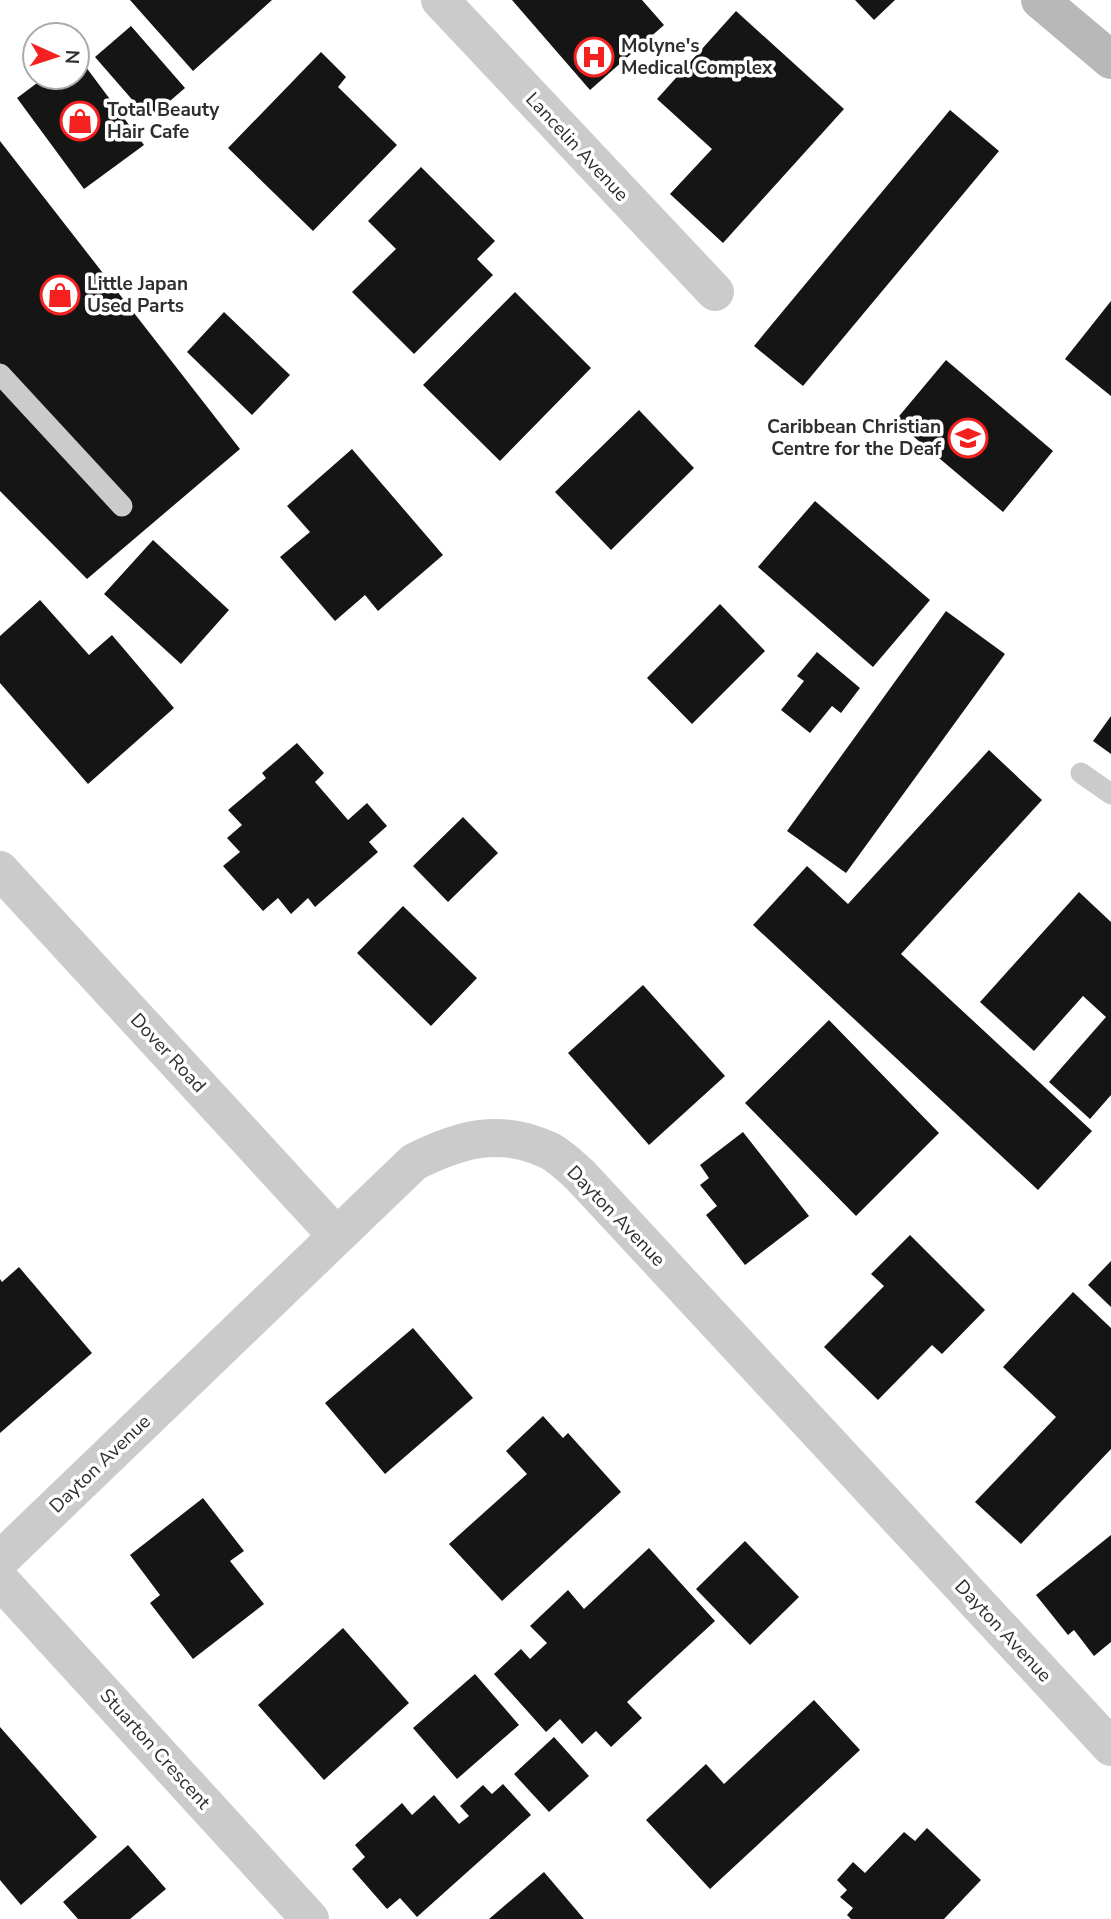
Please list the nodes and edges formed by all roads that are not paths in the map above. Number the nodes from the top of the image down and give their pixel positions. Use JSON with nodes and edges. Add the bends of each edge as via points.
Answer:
{"nodes":[{"id":1,"x":440,"y":0,"type":"edge"},
{"id":2,"x":1040,"y":0,"type":"edge"},
{"id":3,"x":1111,"y":60,"type":"edge"},
{"id":4,"x":715,"y":292,"type":"dead end"},
{"id":5,"x":0,"y":374,"type":"edge"},
{"id":6,"x":122,"y":506,"type":"dead end"},
{"id":7,"x":1081,"y":773,"type":"dead end"},
{"id":8,"x":1111,"y":794,"type":"edge"},
{"id":9,"x":0,"y":870,"type":"edge"},
{"id":10,"x":337,"y":1236,"type":"junction"},
{"id":11,"x":0,"y":1560,"type":"edge"},
{"id":12,"x":0,"y":1580,"type":"edge"},
{"id":13,"x":1111,"y":1747,"type":"edge"},
{"id":14,"x":310,"y":1919,"type":"edge"}],
"edges":[{"from":1,"to":4,"type":"street","name":"Lancelin Avenue"},
{"from":2,"to":3,"type":"main road"},
{"from":5,"to":6,"type":"lane"},
{"from":7,"to":8,"type":"lane"},
{"from":9,"to":10,"type":"street","name":"Dover Road"},
{"from":10,"to":11,"type":"street","name":"Dayton Avenue"},
{"from":10,"to":13,"type":"street","name":"Dayton Avenue","via":[[414,1162],[446,1146],[482,1137],[517,1140],[551,1152],[580,1175]]},
{"from":12,"to":14,"type":"street","name":"Stuarton Crescent"}]}
